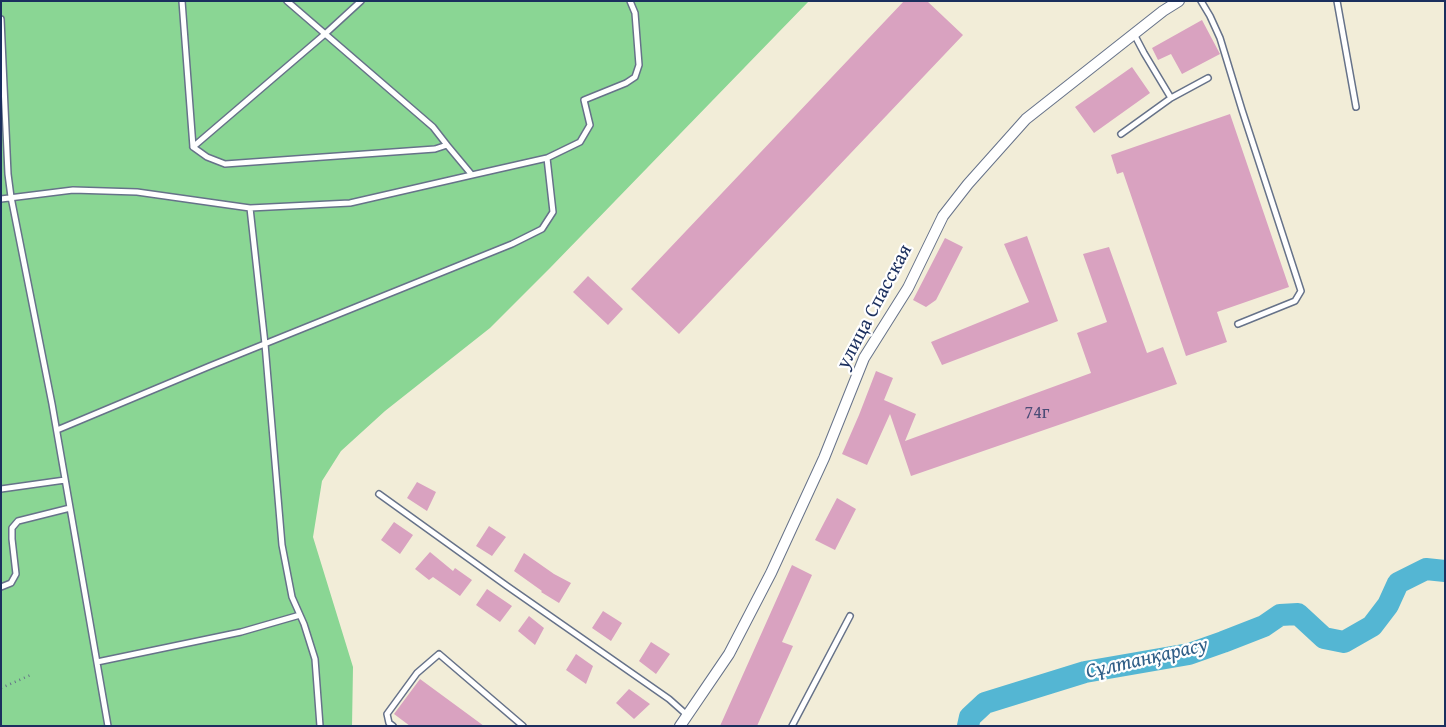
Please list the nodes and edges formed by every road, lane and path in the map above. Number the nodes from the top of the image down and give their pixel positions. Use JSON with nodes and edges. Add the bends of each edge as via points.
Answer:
{"nodes":[{"id":1,"x":182,"y":1,"type":"edge"},
{"id":2,"x":287,"y":1,"type":"edge"},
{"id":3,"x":361,"y":1,"type":"edge"},
{"id":4,"x":630,"y":1,"type":"edge"},
{"id":5,"x":1179,"y":1,"type":"edge"},
{"id":6,"x":1202,"y":1,"type":"edge"},
{"id":7,"x":1338,"y":1,"type":"edge"},
{"id":8,"x":1,"y":19,"type":"edge"},
{"id":9,"x":325,"y":34,"type":"junction"},
{"id":10,"x":1134,"y":34,"type":"junction"},
{"id":11,"x":1208,"y":78,"type":"dead end"},
{"id":12,"x":1171,"y":98,"type":"junction"},
{"id":13,"x":1356,"y":107,"type":"dead end"},
{"id":14,"x":1121,"y":134,"type":"dead end"},
{"id":15,"x":447,"y":145,"type":"junction"},
{"id":16,"x":193,"y":147,"type":"junction"},
{"id":17,"x":547,"y":158,"type":"junction"},
{"id":18,"x":472,"y":175,"type":"junction"},
{"id":19,"x":11,"y":197,"type":"junction"},
{"id":20,"x":1,"y":198,"type":"edge"},
{"id":21,"x":250,"y":208,"type":"junction"},
{"id":22,"x":1238,"y":324,"type":"dead end"},
{"id":23,"x":265,"y":344,"type":"junction"},
{"id":24,"x":57,"y":430,"type":"junction"},
{"id":25,"x":65,"y":480,"type":"junction"},
{"id":26,"x":1,"y":489,"type":"edge"},
{"id":27,"x":379,"y":494,"type":"dead end"},
{"id":28,"x":70,"y":508,"type":"junction"},
{"id":29,"x":1,"y":587,"type":"edge"},
{"id":30,"x":300,"y":615,"type":"junction"},
{"id":31,"x":850,"y":616,"type":"dead end"},
{"id":32,"x":97,"y":662,"type":"junction"},
{"id":33,"x":33,"y":674,"type":"dead end"},
{"id":34,"x":1,"y":688,"type":"edge"},
{"id":35,"x":688,"y":716,"type":"junction"},
{"id":36,"x":108,"y":726,"type":"edge"},
{"id":37,"x":320,"y":726,"type":"edge"},
{"id":38,"x":393,"y":726,"type":"edge"},
{"id":39,"x":523,"y":726,"type":"edge"},
{"id":40,"x":680,"y":726,"type":"edge"},
{"id":41,"x":792,"y":726,"type":"edge"}],
"edges":[{"from":1,"to":16,"type":"lane"},
{"from":2,"to":9,"type":"lane"},
{"from":3,"to":9,"type":"lane"},
{"from":4,"to":17,"type":"lane","via":[[638,42],[639,65],[635,76],[626,83],[584,100],[590,125],[580,142]]},
{"from":5,"to":10,"type":"street","name":"улица Спасская"},
{"from":6,"to":22,"type":"lane","via":[[1220,38],[1301,291],[1295,301]]},
{"from":7,"to":13,"type":"lane"},
{"from":8,"to":19,"type":"lane"},
{"from":9,"to":15,"type":"lane","via":[[433,127]]},
{"from":9,"to":16,"type":"lane"},
{"from":10,"to":12,"type":"lane"},
{"from":10,"to":35,"type":"street","name":"улица Спасская","via":[[1026,119],[942,216],[908,288],[864,358],[824,458],[771,573],[729,654]]},
{"from":11,"to":12,"type":"lane"},
{"from":12,"to":14,"type":"lane"},
{"from":15,"to":16,"type":"lane","via":[[435,149],[225,164]]},
{"from":15,"to":18,"type":"lane"},
{"from":17,"to":18,"type":"lane"},
{"from":17,"to":23,"type":"lane","via":[[553,212],[542,229]]},
{"from":18,"to":21,"type":"lane","via":[[350,203]]},
{"from":19,"to":20,"type":"lane"},
{"from":19,"to":21,"type":"lane","via":[[73,190],[137,192]]},
{"from":19,"to":24,"type":"lane"},
{"from":21,"to":23,"type":"lane"},
{"from":23,"to":24,"type":"lane"},
{"from":23,"to":30,"type":"lane","via":[[282,545],[292,597]]},
{"from":24,"to":25,"type":"lane"},
{"from":25,"to":26,"type":"lane"},
{"from":25,"to":28,"type":"lane"},
{"from":27,"to":35,"type":"lane","via":[[669,698]]},
{"from":28,"to":29,"type":"lane","via":[[18,521],[12,528],[16,574],[11,583]]},
{"from":28,"to":32,"type":"lane"},
{"from":30,"to":32,"type":"lane","via":[[241,632]]},
{"from":30,"to":37,"type":"lane","via":[[315,659]]},
{"from":31,"to":41,"type":"lane"},
{"from":32,"to":36,"type":"lane"},
{"from":33,"to":34,"type":"path"},
{"from":35,"to":40,"type":"street","name":"улица Спасская"},
{"from":38,"to":39,"type":"lane","via":[[387,714],[417,672],[439,654]]}]}
